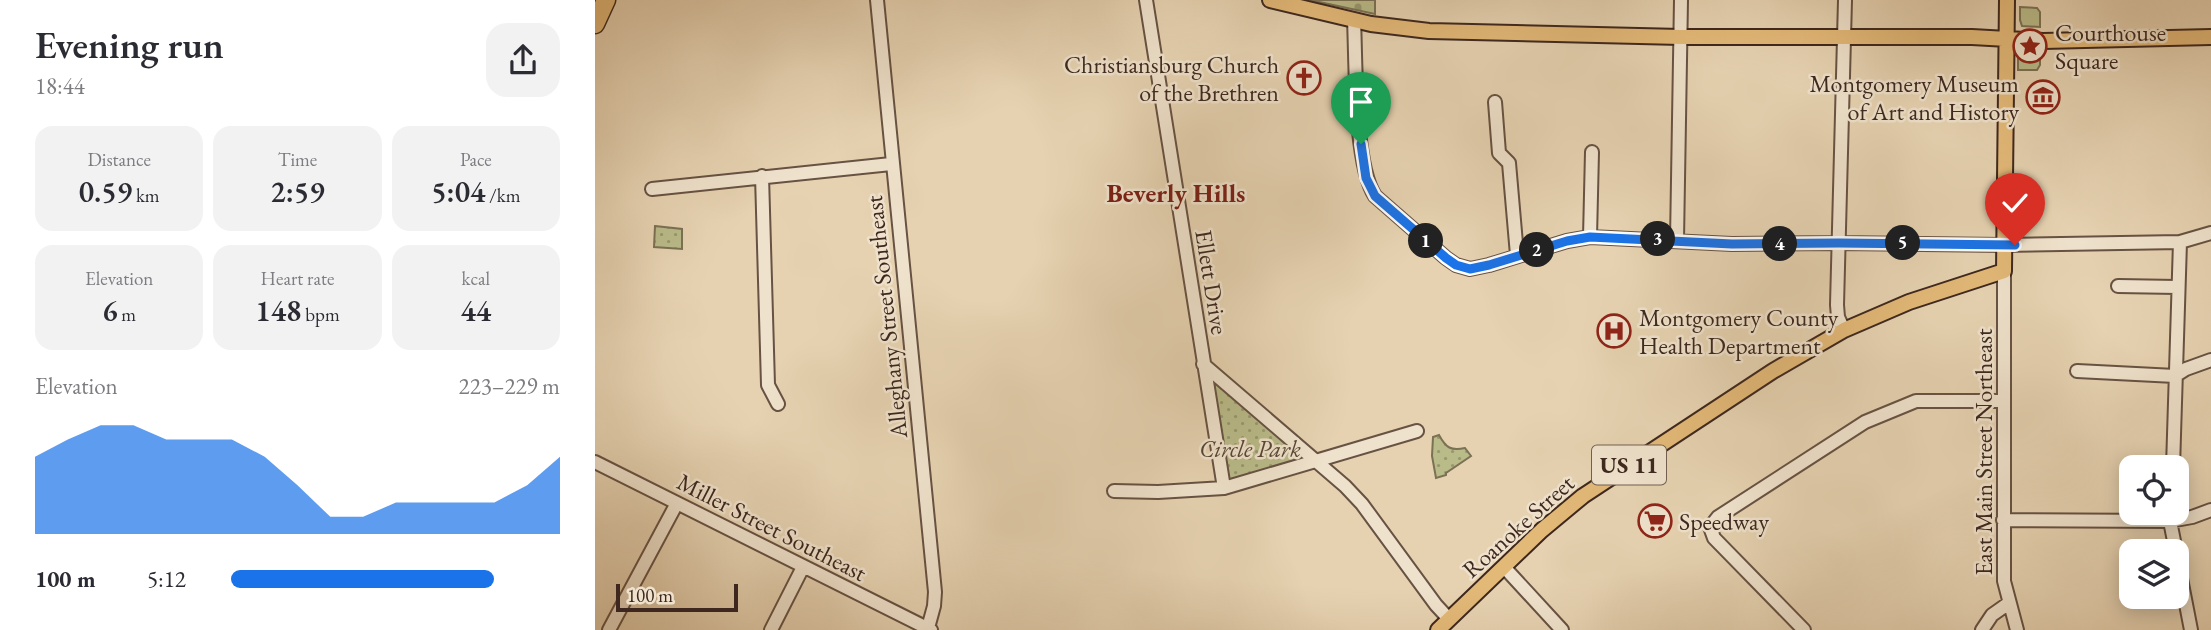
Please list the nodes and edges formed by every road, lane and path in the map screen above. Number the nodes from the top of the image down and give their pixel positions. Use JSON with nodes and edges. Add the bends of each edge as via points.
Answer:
{"nodes":[{"id":1,"x":606,"y":0,"type":"edge"},
{"id":2,"x":877,"y":0,"type":"edge"},
{"id":3,"x":1146,"y":0,"type":"edge"},
{"id":4,"x":1270,"y":0,"type":"edge"},
{"id":5,"x":1681,"y":0,"type":"edge"},
{"id":6,"x":1846,"y":0,"type":"edge"},
{"id":7,"x":2007,"y":0,"type":"edge"},
{"id":8,"x":1354,"y":20,"type":"junction"},
{"id":9,"x":595,"y":24,"type":"edge"},
{"id":10,"x":1681,"y":37,"type":"junction"},
{"id":11,"x":1846,"y":37,"type":"junction"},
{"id":12,"x":2211,"y":37,"type":"edge"},
{"id":13,"x":2006,"y":38,"type":"junction"},
{"id":14,"x":1495,"y":102,"type":"dead end"},
{"id":15,"x":1592,"y":152,"type":"dead end"},
{"id":16,"x":891,"y":164,"type":"junction"},
{"id":17,"x":762,"y":176,"type":"junction"},
{"id":18,"x":652,"y":189,"type":"dead end"},
{"id":19,"x":2211,"y":233,"type":"edge"},
{"id":20,"x":1590,"y":237,"type":"junction"},
{"id":21,"x":1677,"y":240,"type":"junction"},
{"id":22,"x":2180,"y":242,"type":"junction"},
{"id":23,"x":1839,"y":243,"type":"junction"},
{"id":24,"x":2004,"y":245,"type":"junction"},
{"id":25,"x":1517,"y":256,"type":"junction"},
{"id":26,"x":2004,"y":271,"type":"junction"},
{"id":27,"x":2118,"y":286,"type":"dead end"},
{"id":28,"x":2177,"y":287,"type":"junction"},
{"id":29,"x":1844,"y":330,"type":"junction"},
{"id":30,"x":2211,"y":360,"type":"edge"},
{"id":31,"x":1203,"y":364,"type":"junction"},
{"id":32,"x":2077,"y":372,"type":"dead end"},
{"id":33,"x":2175,"y":376,"type":"junction"},
{"id":34,"x":2003,"y":401,"type":"junction"},
{"id":35,"x":778,"y":404,"type":"dead end"},
{"id":36,"x":1417,"y":431,"type":"dead end"},
{"id":37,"x":2173,"y":455,"type":"edge"},
{"id":38,"x":595,"y":462,"type":"edge"},
{"id":39,"x":1317,"y":462,"type":"junction"},
{"id":40,"x":1224,"y":488,"type":"junction"},
{"id":41,"x":1114,"y":491,"type":"dead end"},
{"id":42,"x":677,"y":503,"type":"junction"},
{"id":43,"x":2211,"y":510,"type":"edge"},
{"id":44,"x":2189,"y":517,"type":"edge"},
{"id":45,"x":2119,"y":518,"type":"edge"},
{"id":46,"x":2003,"y":520,"type":"junction"},
{"id":47,"x":803,"y":567,"type":"junction"},
{"id":48,"x":1504,"y":567,"type":"junction"},
{"id":49,"x":2009,"y":603,"type":"junction"},
{"id":50,"x":2187,"y":609,"type":"edge"},
{"id":51,"x":1450,"y":619,"type":"junction"},
{"id":52,"x":930,"y":629,"type":"edge"},
{"id":53,"x":610,"y":630,"type":"edge"},
{"id":54,"x":771,"y":630,"type":"edge"},
{"id":55,"x":1438,"y":630,"type":"edge"},
{"id":56,"x":1562,"y":630,"type":"edge"},
{"id":57,"x":1804,"y":630,"type":"edge"},
{"id":58,"x":1982,"y":630,"type":"edge"},
{"id":59,"x":2017,"y":630,"type":"edge"},
{"id":60,"x":2191,"y":630,"type":"edge"}],
"edges":[{"from":1,"to":9,"type":"highway"},
{"from":2,"to":16,"type":"street","name":"Alleghany Street Southeast"},
{"from":3,"to":31,"type":"street","name":"Ellett Drive"},
{"from":4,"to":8,"type":"main road"},
{"from":5,"to":10,"type":"street"},
{"from":6,"to":11,"type":"street"},
{"from":7,"to":13,"type":"main road"},
{"from":8,"to":10,"type":"main road","via":[[1429,30]]},
{"from":8,"to":25,"type":"street","via":[[1363,162],[1375,196],[1456,265],[1470,269]]},
{"from":10,"to":11,"type":"main road"},
{"from":10,"to":21,"type":"street"},
{"from":11,"to":13,"type":"main road"},
{"from":11,"to":23,"type":"street"},
{"from":12,"to":13,"type":"main road"},
{"from":13,"to":24,"type":"main road"},
{"from":14,"to":25,"type":"street","via":[[1499,153],[1509,163]]},
{"from":15,"to":20,"type":"street"},
{"from":16,"to":17,"type":"street"},
{"from":16,"to":52,"type":"street","name":"Alleghany Street Southeast","via":[[935,592]]},
{"from":17,"to":18,"type":"street"},
{"from":17,"to":35,"type":"street","via":[[768,385]]},
{"from":19,"to":22,"type":"street"},
{"from":20,"to":21,"type":"street"},
{"from":20,"to":25,"type":"street"},
{"from":21,"to":23,"type":"street"},
{"from":22,"to":24,"type":"street"},
{"from":22,"to":28,"type":"street"},
{"from":23,"to":24,"type":"street"},
{"from":23,"to":29,"type":"street","via":[[1838,317]]},
{"from":24,"to":26,"type":"main road"},
{"from":26,"to":29,"type":"main road","name":"Roanoke Street","number":"US 11","via":[[1909,302]]},
{"from":26,"to":34,"type":"street","name":"East Main Street Northeast"},
{"from":27,"to":28,"type":"street"},
{"from":28,"to":33,"type":"street"},
{"from":29,"to":48,"type":"main road","name":"Roanoke Street","number":"US 11","via":[[1595,487]]},
{"from":30,"to":33,"type":"street"},
{"from":31,"to":39,"type":"street"},
{"from":31,"to":40,"type":"street","name":"Ellett Drive"},
{"from":32,"to":33,"type":"street"},
{"from":33,"to":37,"type":"street"},
{"from":34,"to":46,"type":"street","name":"East Main Street Northeast"},
{"from":34,"to":57,"type":"street","via":[[1916,401],[1865,422],[1718,517],[1710,527],[1714,538]]},
{"from":36,"to":39,"type":"street"},
{"from":38,"to":42,"type":"street","name":"Miller Street Southeast"},
{"from":39,"to":40,"type":"street"},
{"from":39,"to":51,"type":"street","via":[[1362,504]]},
{"from":40,"to":41,"type":"street"},
{"from":42,"to":47,"type":"street","name":"Miller Street Southeast"},
{"from":42,"to":53,"type":"street"},
{"from":43,"to":44,"type":"street"},
{"from":45,"to":46,"type":"street"},
{"from":46,"to":49,"type":"street","name":"East Main Street Northeast"},
{"from":47,"to":52,"type":"street","name":"Miller Street Southeast"},
{"from":47,"to":54,"type":"street"},
{"from":48,"to":51,"type":"main road","name":"Roanoke Street","number":"US 11"},
{"from":48,"to":56,"type":"street"},
{"from":49,"to":58,"type":"street","via":[[1992,615]]},
{"from":49,"to":59,"type":"street","name":"East Main Street Northeast"},
{"from":50,"to":60,"type":"street"},
{"from":51,"to":55,"type":"main road","name":"Roanoke Street","number":"US 11"}]}
